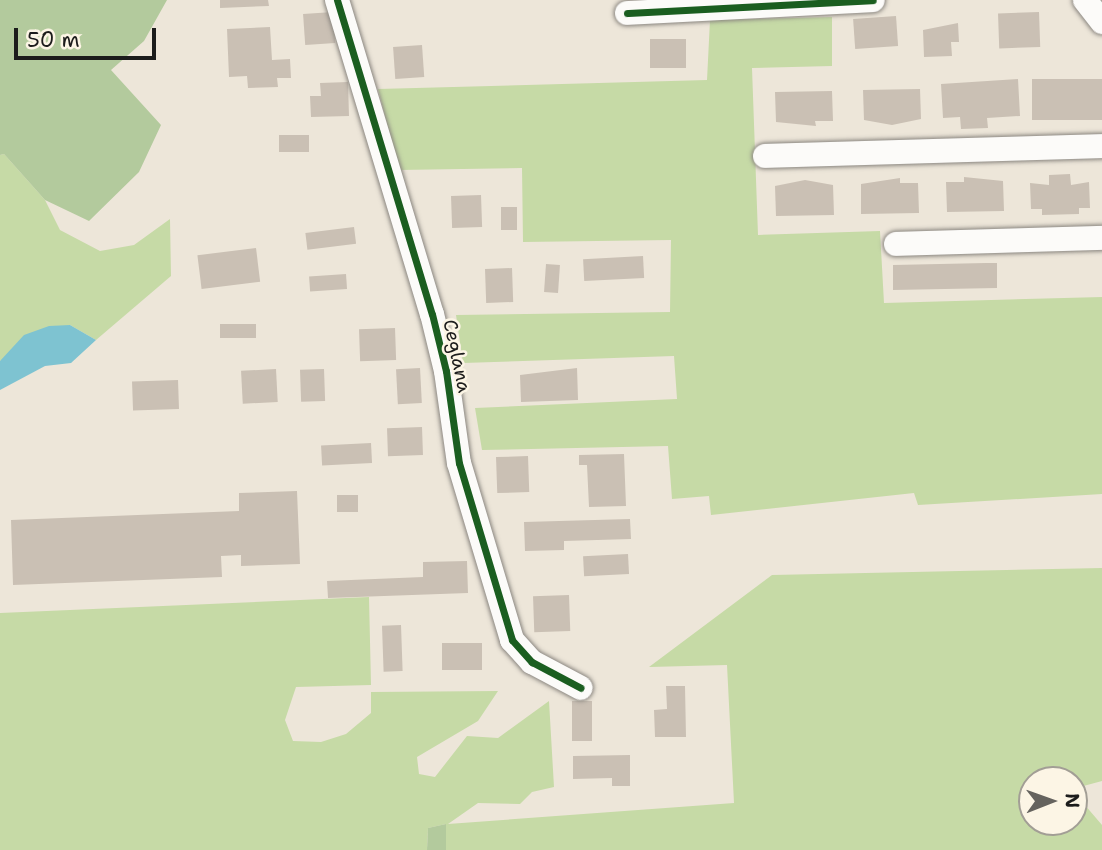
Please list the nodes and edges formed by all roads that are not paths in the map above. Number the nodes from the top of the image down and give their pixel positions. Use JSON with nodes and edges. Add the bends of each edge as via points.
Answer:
{"nodes":[{"id":1,"x":337,"y":0,"type":"edge"},
{"id":2,"x":873,"y":0,"type":"edge"},
{"id":3,"x":1085,"y":0,"type":"edge"},
{"id":4,"x":627,"y":13,"type":"dead end"},
{"id":5,"x":1102,"y":22,"type":"edge"},
{"id":6,"x":1102,"y":146,"type":"edge"},
{"id":7,"x":765,"y":156,"type":"dead end"},
{"id":8,"x":1102,"y":238,"type":"edge"},
{"id":9,"x":896,"y":244,"type":"dead end"},
{"id":10,"x":581,"y":688,"type":"dead end"}],
"edges":[{"from":1,"to":10,"type":"street","name":"Ceglana","via":[[432,314],[446,371],[459,463],[512,640],[531,662]]},
{"from":2,"to":4,"type":"street"},
{"from":3,"to":5,"type":"street"},
{"from":6,"to":7,"type":"street"},
{"from":8,"to":9,"type":"street"}]}
